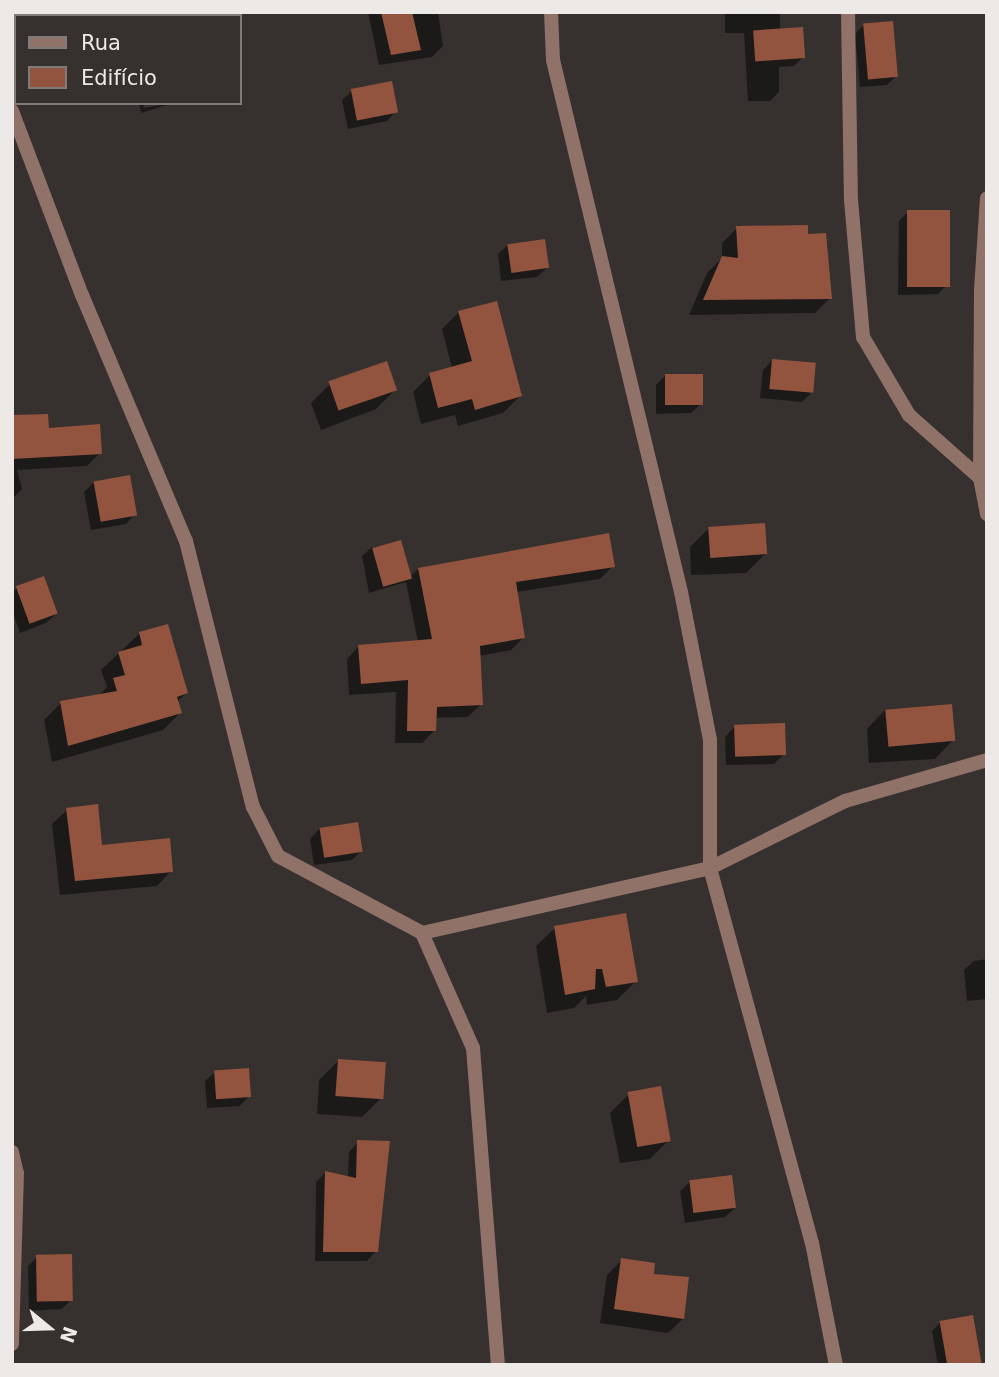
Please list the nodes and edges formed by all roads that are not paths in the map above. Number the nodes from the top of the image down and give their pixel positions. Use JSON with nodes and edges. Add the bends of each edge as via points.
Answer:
{"nodes":[{"id":1,"x":551,"y":12,"type":"edge"},
{"id":2,"x":848,"y":12,"type":"edge"},
{"id":3,"x":12,"y":111,"type":"edge"},
{"id":4,"x":987,"y":198,"type":"edge"},
{"id":5,"x":980,"y":478,"type":"junction"},
{"id":6,"x":987,"y":514,"type":"edge"},
{"id":7,"x":987,"y":760,"type":"edge"},
{"id":8,"x":710,"y":868,"type":"junction"},
{"id":9,"x":422,"y":933,"type":"junction"},
{"id":10,"x":12,"y":1152,"type":"edge"},
{"id":11,"x":12,"y":1344,"type":"edge"},
{"id":12,"x":498,"y":1365,"type":"edge"},
{"id":13,"x":836,"y":1365,"type":"edge"}],
"edges":[{"from":1,"to":8,"type":"street","via":[[553,60],[672,552],[710,740]]},
{"from":2,"to":5,"type":"street","via":[[851,200],[863,337],[909,415]]},
{"from":3,"to":9,"type":"street","via":[[82,295],[186,541],[253,807],[278,856]]},
{"from":4,"to":5,"type":"street","via":[[981,290]]},
{"from":5,"to":6,"type":"street"},
{"from":7,"to":8,"type":"street","via":[[845,801]]},
{"from":8,"to":9,"type":"street"},
{"from":8,"to":13,"type":"street","via":[[812,1243]]},
{"from":9,"to":12,"type":"street","via":[[473,1048]]},
{"from":10,"to":11,"type":"street","via":[[16,1172]]}]}
